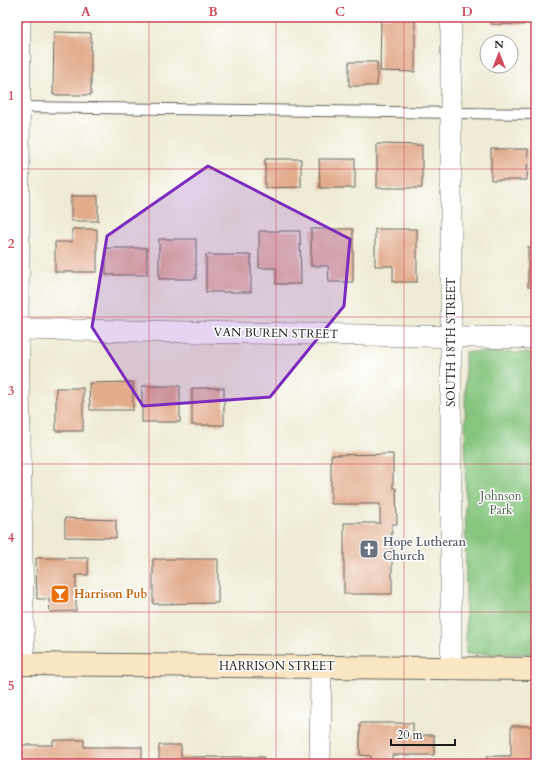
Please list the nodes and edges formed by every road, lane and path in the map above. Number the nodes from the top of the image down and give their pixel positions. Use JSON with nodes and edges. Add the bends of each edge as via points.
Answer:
{"nodes":[{"id":1,"x":20,"y":17,"type":"edge"},
{"id":2,"x":451,"y":17,"type":"edge"},
{"id":3,"x":20,"y":107,"type":"junction"},
{"id":4,"x":451,"y":113,"type":"junction"},
{"id":5,"x":536,"y":114,"type":"edge"},
{"id":6,"x":18,"y":329,"type":"edge"},
{"id":7,"x":451,"y":336,"type":"junction"},
{"id":8,"x":536,"y":338,"type":"edge"},
{"id":9,"x":20,"y":664,"type":"edge"},
{"id":10,"x":321,"y":667,"type":"junction"},
{"id":11,"x":451,"y":668,"type":"junction"},
{"id":12,"x":536,"y":669,"type":"edge"},
{"id":13,"x":320,"y":764,"type":"edge"}],
"edges":[{"from":1,"to":3,"type":"street"},
{"from":2,"to":4,"type":"street","name":"SOUTH 18TH STREET"},
{"from":3,"to":4,"type":"lane"},
{"from":3,"to":6,"type":"street"},
{"from":4,"to":5,"type":"lane"},
{"from":4,"to":7,"type":"street","name":"SOUTH 18TH STREET"},
{"from":6,"to":7,"type":"street","name":"VAN BUREN STREET"},
{"from":6,"to":9,"type":"street"},
{"from":7,"to":8,"type":"street","name":"VAN BUREN STREET"},
{"from":7,"to":11,"type":"street","name":"SOUTH 18TH STREET"},
{"from":9,"to":10,"type":"street","name":"HARRISON STREET"},
{"from":10,"to":11,"type":"street","name":"HARRISON STREET"},
{"from":10,"to":13,"type":"street"},
{"from":11,"to":12,"type":"street","name":"HARRISON STREET"}]}
